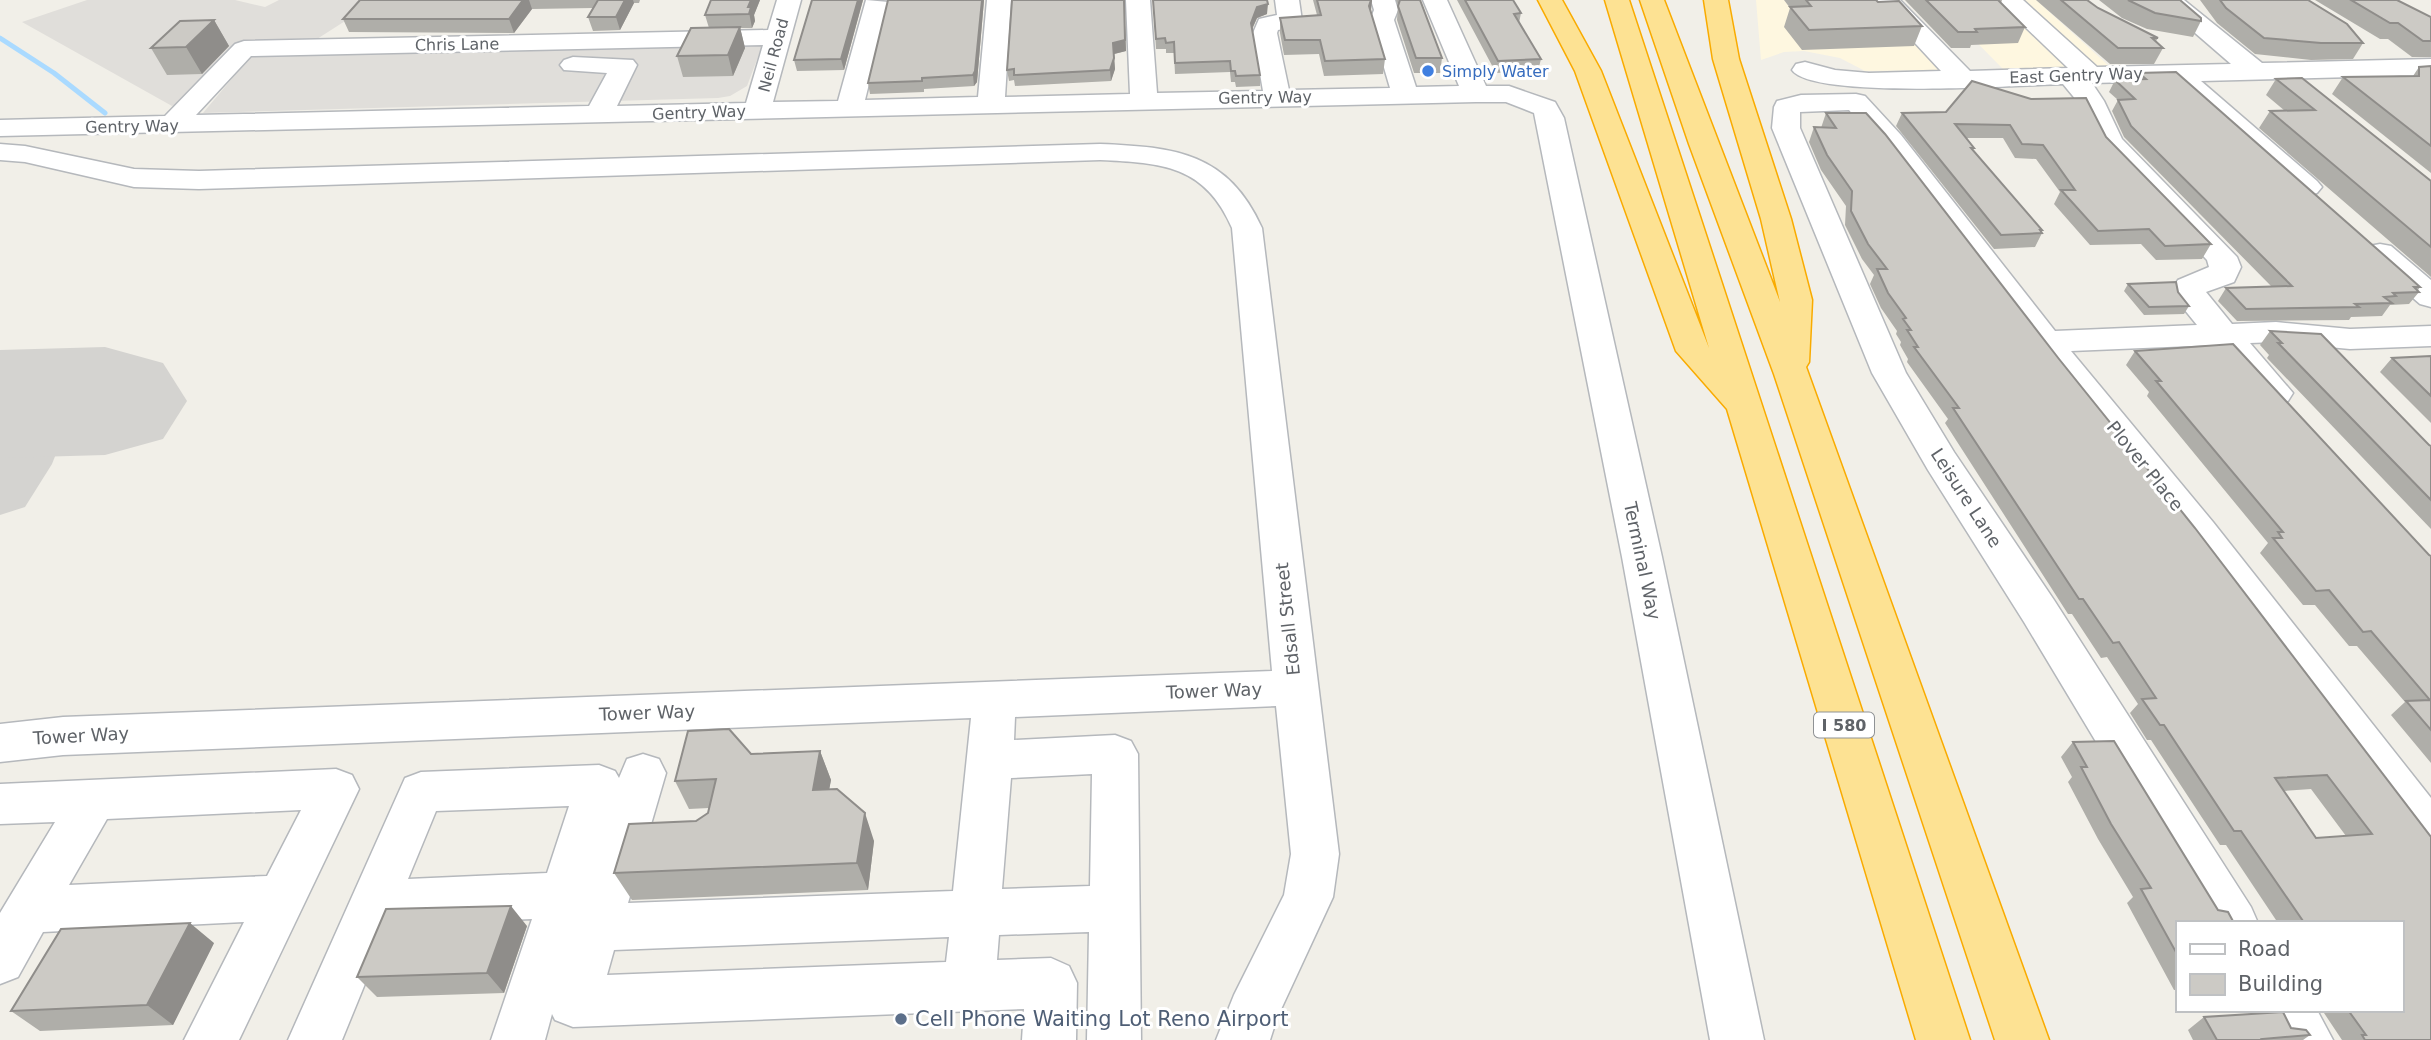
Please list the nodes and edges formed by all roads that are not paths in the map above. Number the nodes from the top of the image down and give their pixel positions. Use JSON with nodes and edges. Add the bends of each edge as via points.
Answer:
{"nodes":[{"id":1,"x":789,"y":0,"type":"edge"},
{"id":2,"x":999,"y":0,"type":"edge"},
{"id":3,"x":1138,"y":0,"type":"edge"},
{"id":4,"x":1287,"y":0,"type":"edge"},
{"id":5,"x":1383,"y":0,"type":"edge"},
{"id":6,"x":1434,"y":0,"type":"edge"},
{"id":7,"x":1550,"y":0,"type":"edge"},
{"id":8,"x":1617,"y":0,"type":"edge"},
{"id":9,"x":1652,"y":0,"type":"edge"},
{"id":10,"x":1716,"y":0,"type":"edge"},
{"id":11,"x":1887,"y":0,"type":"edge"},
{"id":12,"x":2009,"y":0,"type":"edge"},
{"id":13,"x":2169,"y":0,"type":"edge"},
{"id":14,"x":877,"y":2,"type":"edge"},
{"id":15,"x":777,"y":37,"type":"junction"},
{"id":16,"x":2363,"y":42,"type":"edge"},
{"id":17,"x":2180,"y":64,"type":"junction"},
{"id":18,"x":2404,"y":67,"type":"junction"},
{"id":19,"x":2431,"y":67,"type":"edge"},
{"id":20,"x":1805,"y":70,"type":"dead end"},
{"id":21,"x":2268,"y":70,"type":"junction"},
{"id":22,"x":307,"y":72,"type":"dead end"},
{"id":23,"x":2080,"y":75,"type":"junction"},
{"id":24,"x":1963,"y":79,"type":"junction"},
{"id":25,"x":1276,"y":90,"type":"junction"},
{"id":26,"x":1405,"y":94,"type":"junction"},
{"id":27,"x":1476,"y":94,"type":"junction"},
{"id":28,"x":1523,"y":98,"type":"joint"},
{"id":29,"x":2317,"y":99,"type":"edge"},
{"id":30,"x":1144,"y":100,"type":"junction"},
{"id":31,"x":1856,"y":102,"type":"joint"},
{"id":32,"x":990,"y":104,"type":"junction"},
{"id":33,"x":849,"y":108,"type":"junction"},
{"id":34,"x":757,"y":110,"type":"junction"},
{"id":35,"x":599,"y":114,"type":"junction"},
{"id":36,"x":171,"y":126,"type":"junction"},
{"id":37,"x":0,"y":128,"type":"edge"},
{"id":38,"x":0,"y":152,"type":"edge"},
{"id":39,"x":2327,"y":205,"type":"edge"},
{"id":40,"x":2358,"y":233,"type":"edge"},
{"id":41,"x":2431,"y":297,"type":"edge"},
{"id":42,"x":2226,"y":334,"type":"junction"},
{"id":43,"x":2431,"y":335,"type":"edge"},
{"id":44,"x":2321,"y":336,"type":"junction"},
{"id":45,"x":2046,"y":342,"type":"junction"},
{"id":46,"x":2357,"y":373,"type":"edge"},
{"id":47,"x":1791,"y":374,"type":"junction"},
{"id":48,"x":1745,"y":410,"type":"junction"},
{"id":49,"x":2302,"y":421,"type":"edge"},
{"id":50,"x":1296,"y":688,"type":"junction"},
{"id":51,"x":995,"y":700,"type":"junction"},
{"id":52,"x":0,"y":743,"type":"edge"},
{"id":53,"x":990,"y":760,"type":"junction"},
{"id":54,"x":643,"y":773,"type":"dead end"},
{"id":55,"x":93,"y":800,"type":"junction"},
{"id":56,"x":0,"y":804,"type":"edge"},
{"id":57,"x":2431,"y":834,"type":"edge"},
{"id":58,"x":282,"y":898,"type":"junction"},
{"id":59,"x":373,"y":903,"type":"junction"},
{"id":60,"x":1115,"y":908,"type":"junction"},
{"id":61,"x":29,"y":910,"type":"junction"},
{"id":62,"x":580,"y":911,"type":"junction"},
{"id":63,"x":976,"y":913,"type":"junction"},
{"id":64,"x":2232,"y":921,"type":"edge"},
{"id":65,"x":0,"y":960,"type":"edge"},
{"id":66,"x":969,"y":988,"type":"junction"},
{"id":67,"x":2288,"y":1012,"type":"edge"},
{"id":68,"x":211,"y":1040,"type":"edge"},
{"id":69,"x":315,"y":1040,"type":"edge"},
{"id":70,"x":518,"y":1040,"type":"edge"},
{"id":71,"x":1049,"y":1040,"type":"edge"},
{"id":72,"x":1114,"y":1040,"type":"edge"},
{"id":73,"x":1243,"y":1040,"type":"edge"},
{"id":74,"x":1737,"y":1040,"type":"edge"},
{"id":75,"x":1943,"y":1040,"type":"edge"},
{"id":76,"x":2022,"y":1040,"type":"edge"},
{"id":77,"x":2306,"y":1040,"type":"edge"}],
"edges":[{"from":1,"to":15,"type":"street","name":"Neil Road"},
{"from":2,"to":32,"type":"street"},
{"from":3,"to":30,"type":"street"},
{"from":4,"to":25,"type":"street","via":[[1290,21],[1268,24],[1265,33]]},
{"from":5,"to":26,"type":"street","via":[[1382,20]]},
{"from":6,"to":27,"type":"street"},
{"from":7,"to":48,"type":"highway","via":[[1598,93],[1693,351]]},
{"from":8,"to":48,"type":"highway","number":"I 580"},
{"from":9,"to":47,"type":"highway"},
{"from":10,"to":47,"type":"highway","via":[[1726,59],[1796,300]]},
{"from":11,"to":24,"type":"street"},
{"from":12,"to":23,"type":"street"},
{"from":13,"to":21,"type":"street"},
{"from":14,"to":33,"type":"street"},
{"from":15,"to":34,"type":"street","name":"Neil Road"},
{"from":15,"to":36,"type":"street","name":"Chris Lane","via":[[244,49]]},
{"from":16,"to":18,"type":"street"},
{"from":17,"to":21,"type":"street","name":"East Gentry Way"},
{"from":17,"to":23,"type":"street","name":"East Gentry Way"},
{"from":17,"to":39,"type":"street"},
{"from":18,"to":19,"type":"street","name":"East Gentry Way"},
{"from":18,"to":21,"type":"street","name":"East Gentry Way"},
{"from":20,"to":24,"type":"street","name":"East Gentry Way","via":[[1869,81]]},
{"from":21,"to":29,"type":"street"},
{"from":22,"to":35,"type":"street","via":[[621,64],[627,87]]},
{"from":23,"to":24,"type":"street","name":"East Gentry Way"},
{"from":23,"to":42,"type":"street","via":[[2111,143],[2221,257],[2223,275],[2189,287],[2191,298]]},
{"from":25,"to":26,"type":"street","name":"Gentry Way"},
{"from":25,"to":30,"type":"street","name":"Gentry Way"},
{"from":26,"to":27,"type":"street","name":"Gentry Way"},
{"from":27,"to":28,"type":"street","name":"Gentry Way"},
{"from":28,"to":74,"type":"street","name":"Terminal Way","via":[[1545,108],[1550,118]]},
{"from":30,"to":32,"type":"street","name":"Gentry Way"},
{"from":31,"to":45,"type":"street","name":"Plover Place"},
{"from":31,"to":64,"type":"street","name":"Leisure Lane","via":[[1787,107],[1786,128],[1889,373]]},
{"from":32,"to":33,"type":"street","name":"Gentry Way"},
{"from":33,"to":34,"type":"street","name":"Gentry Way"},
{"from":34,"to":35,"type":"street","name":"Gentry Way"},
{"from":35,"to":36,"type":"street","name":"Gentry Way"},
{"from":36,"to":37,"type":"street","name":"Gentry Way"},
{"from":38,"to":50,"type":"street","name":"Edsall Street","via":[[134,178],[199,180],[1100,152],[1139,153],[1196,168],[1220,181],[1240,207],[1247,228]]},
{"from":40,"to":41,"type":"street"},
{"from":42,"to":44,"type":"street"},
{"from":42,"to":45,"type":"street"},
{"from":42,"to":49,"type":"street"},
{"from":43,"to":44,"type":"street"},
{"from":44,"to":46,"type":"street"},
{"from":45,"to":57,"type":"street","name":"Plover Place"},
{"from":47,"to":76,"type":"highway"},
{"from":48,"to":75,"type":"highway","number":"I 580"},
{"from":50,"to":51,"type":"street","name":"Tower Way"},
{"from":50,"to":73,"type":"street","name":"Edsall Street","via":[[1312,811],[1313,865],[1308,897]]},
{"from":51,"to":52,"type":"street","name":"Tower Way","via":[[63,736]]},
{"from":51,"to":53,"type":"street"},
{"from":53,"to":60,"type":"street","via":[[1115,754]]},
{"from":53,"to":63,"type":"street"},
{"from":54,"to":62,"type":"street"},
{"from":55,"to":56,"type":"street"},
{"from":55,"to":58,"type":"street","via":[[336,789]]},
{"from":55,"to":61,"type":"street"},
{"from":58,"to":61,"type":"street"},
{"from":58,"to":68,"type":"street"},
{"from":59,"to":62,"type":"street"},
{"from":59,"to":62,"type":"street","via":[[421,792],[599,785]]},
{"from":59,"to":69,"type":"street"},
{"from":60,"to":63,"type":"street"},
{"from":60,"to":72,"type":"street"},
{"from":61,"to":65,"type":"street"},
{"from":62,"to":63,"type":"street"},
{"from":62,"to":66,"type":"street","via":[[573,1002]]},
{"from":62,"to":70,"type":"street"},
{"from":63,"to":66,"type":"street"},
{"from":66,"to":71,"type":"street","via":[[1051,984]]},
{"from":67,"to":77,"type":"street"}]}
